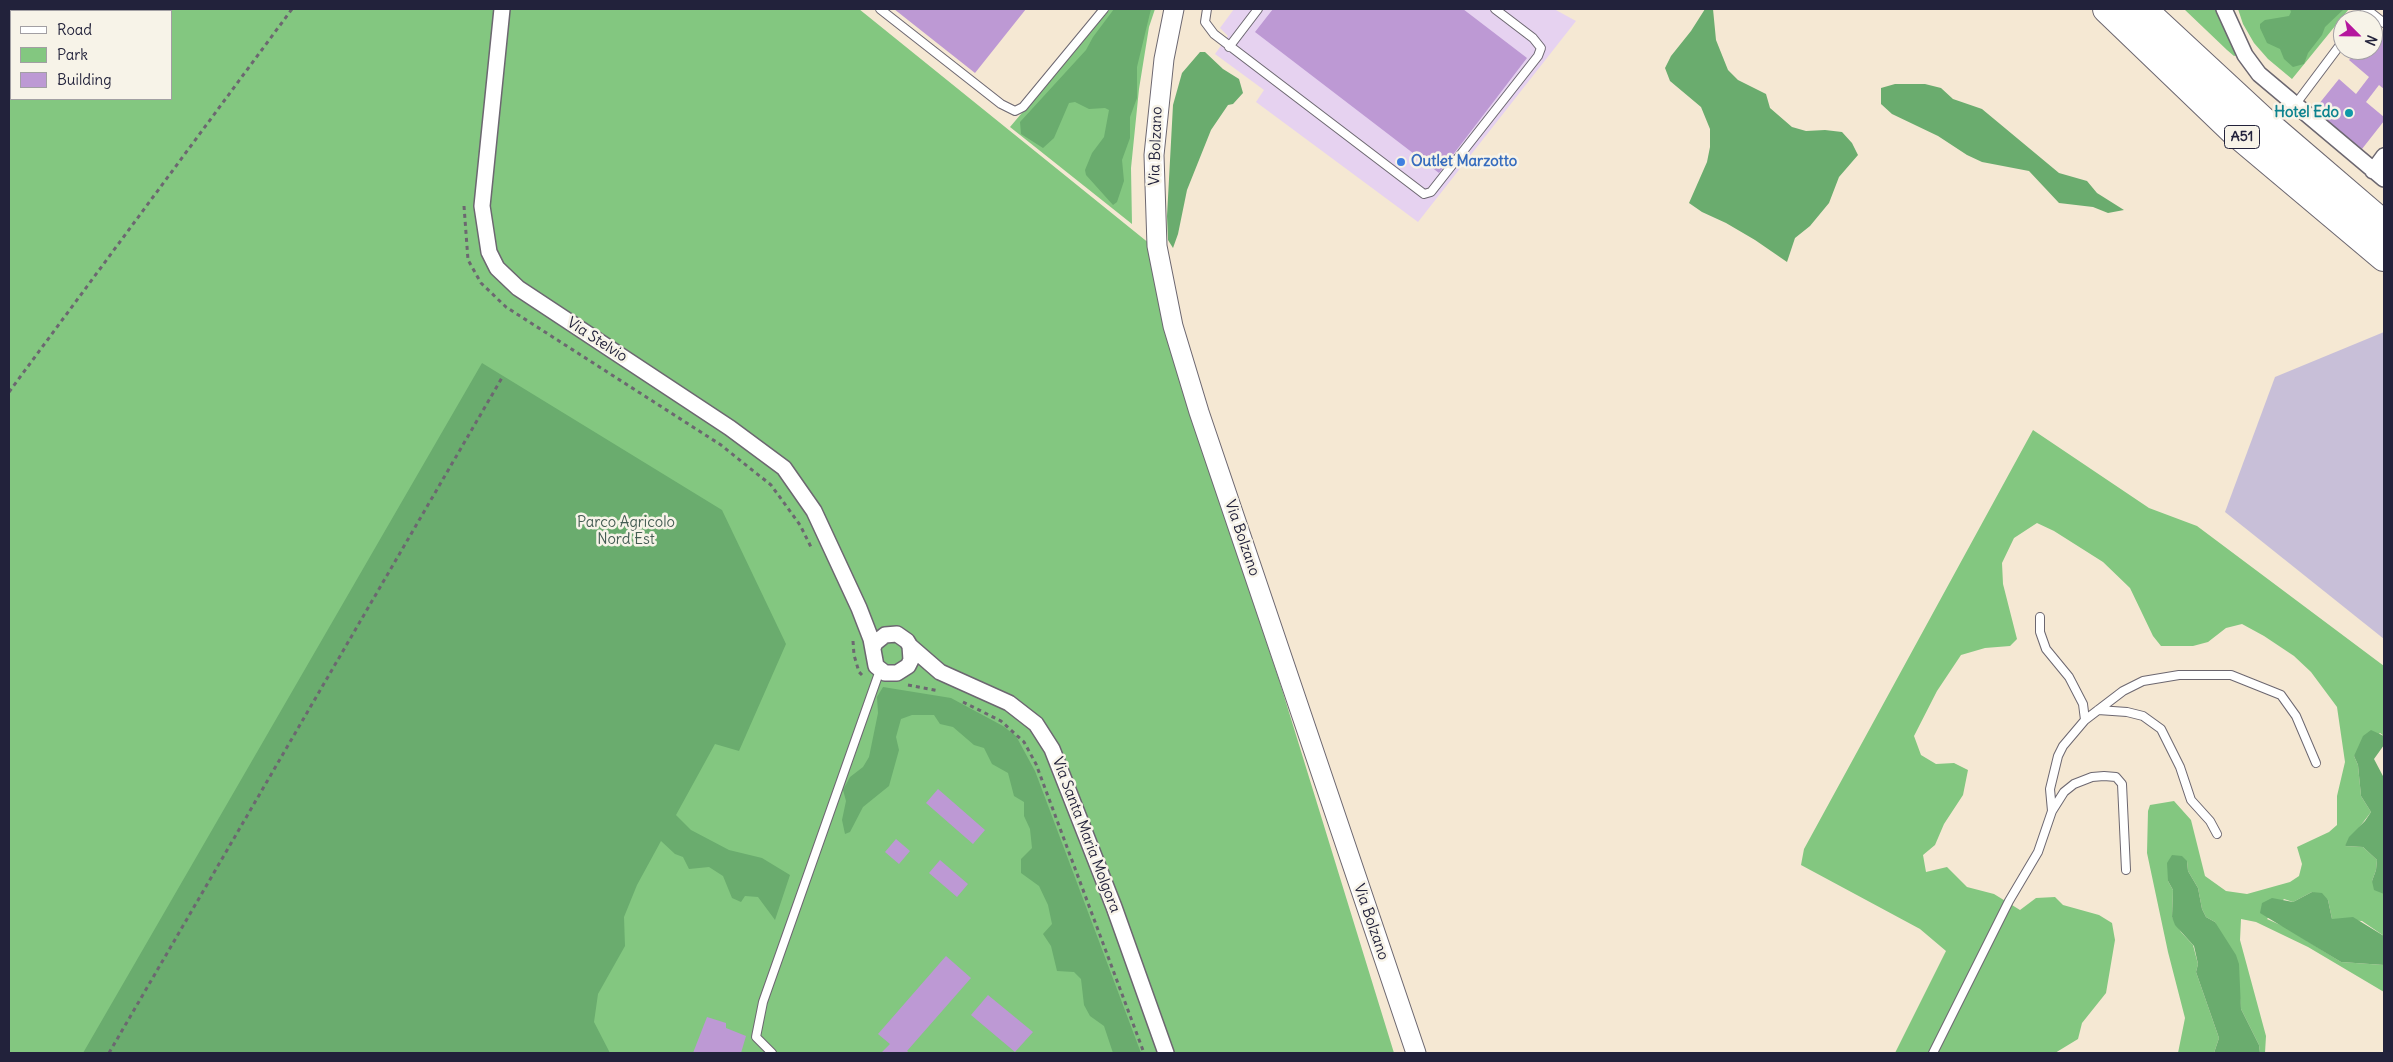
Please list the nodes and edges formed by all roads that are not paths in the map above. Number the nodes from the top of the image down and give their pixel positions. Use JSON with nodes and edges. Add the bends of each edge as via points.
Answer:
{"nodes":[{"id":1,"x":502,"y":9,"type":"edge"},
{"id":2,"x":880,"y":9,"type":"edge"},
{"id":3,"x":1104,"y":9,"type":"edge"},
{"id":4,"x":1174,"y":9,"type":"edge"},
{"id":5,"x":1207,"y":9,"type":"edge"},
{"id":6,"x":1258,"y":9,"type":"edge"},
{"id":7,"x":1495,"y":9,"type":"edge"},
{"id":8,"x":2107,"y":9,"type":"edge"},
{"id":9,"x":2142,"y":9,"type":"edge"},
{"id":10,"x":2224,"y":9,"type":"edge"},
{"id":11,"x":1229,"y":47,"type":"junction"},
{"id":12,"x":2333,"y":54,"type":"edge"},
{"id":13,"x":2295,"y":105,"type":"junction"},
{"id":14,"x":2384,"y":156,"type":"edge"},
{"id":15,"x":2379,"y":175,"type":"edge"},
{"id":16,"x":2384,"y":225,"type":"edge"},
{"id":17,"x":2384,"y":257,"type":"edge"},
{"id":18,"x":859,"y":608,"type":"junction"},
{"id":19,"x":2040,"y":617,"type":"dead end"},
{"id":20,"x":891,"y":634,"type":"junction"},
{"id":21,"x":910,"y":646,"type":"junction"},
{"id":22,"x":873,"y":648,"type":"junction"},
{"id":23,"x":903,"y":670,"type":"junction"},
{"id":24,"x":940,"y":672,"type":"junction"},
{"id":25,"x":878,"y":676,"type":"junction"},
{"id":26,"x":2098,"y":710,"type":"junction"},
{"id":27,"x":2085,"y":720,"type":"junction"},
{"id":28,"x":2316,"y":763,"type":"dead end"},
{"id":29,"x":2052,"y":811,"type":"junction"},
{"id":30,"x":2217,"y":834,"type":"dead end"},
{"id":31,"x":2126,"y":870,"type":"dead end"},
{"id":32,"x":772,"y":1053,"type":"edge"},
{"id":33,"x":1166,"y":1053,"type":"edge"},
{"id":34,"x":1416,"y":1053,"type":"edge"},
{"id":35,"x":1933,"y":1053,"type":"edge"}],
"edges":[{"from":1,"to":18,"type":"street","name":"Via Stelvio","via":[[482,206],[489,252],[497,268],[518,288],[730,428],[784,468],[814,511]]},
{"from":2,"to":3,"type":"lane","via":[[1001,104],[1015,111],[1023,107]]},
{"from":4,"to":34,"type":"street","name":"Via Bolzano","via":[[1164,60],[1154,155],[1157,246],[1173,326],[1199,412]]},
{"from":5,"to":11,"type":"lane","via":[[1205,22],[1209,29]]},
{"from":6,"to":11,"type":"lane"},
{"from":7,"to":11,"type":"lane","via":[[1533,38],[1541,48],[1538,56],[1431,192],[1424,194]]},
{"from":8,"to":17,"type":"highway","number":"A51","via":[[2233,130]]},
{"from":9,"to":16,"type":"highway","number":"A51","via":[[2264,122]]},
{"from":10,"to":13,"type":"street","via":[[2245,55],[2258,74]]},
{"from":12,"to":13,"type":"lane"},
{"from":13,"to":15,"type":"street"},
{"from":14,"to":15,"type":"street"},
{"from":18,"to":20,"type":"street","name":"Via Stelvio"},
{"from":18,"to":22,"type":"street","name":"Via Stelvio"},
{"from":19,"to":27,"type":"lane","via":[[2040,632],[2046,649],[2069,677],[2083,704]]},
{"from":20,"to":21,"type":"street","via":[[902,637]]},
{"from":20,"to":22,"type":"street","via":[[880,638]]},
{"from":21,"to":23,"type":"street","via":[[911,660]]},
{"from":21,"to":24,"type":"street"},
{"from":22,"to":25,"type":"street"},
{"from":23,"to":24,"type":"street"},
{"from":23,"to":25,"type":"street"},
{"from":24,"to":33,"type":"street","name":"Via Santa Maria Molgora","via":[[1009,703],[1036,724],[1052,748]]},
{"from":25,"to":32,"type":"lane","via":[[763,1002],[756,1037]]},
{"from":26,"to":27,"type":"lane"},
{"from":26,"to":28,"type":"lane","via":[[2143,681],[2180,675],[2231,675],[2281,695],[2296,716]]},
{"from":26,"to":30,"type":"lane","via":[[2142,716],[2160,729],[2180,768],[2191,800]]},
{"from":27,"to":29,"type":"lane","via":[[2058,756],[2050,789]]},
{"from":29,"to":31,"type":"lane","via":[[2064,792],[2074,784],[2092,777],[2116,777],[2122,784],[2125,802]]},
{"from":29,"to":35,"type":"lane","via":[[2038,852],[2009,901]]}]}
